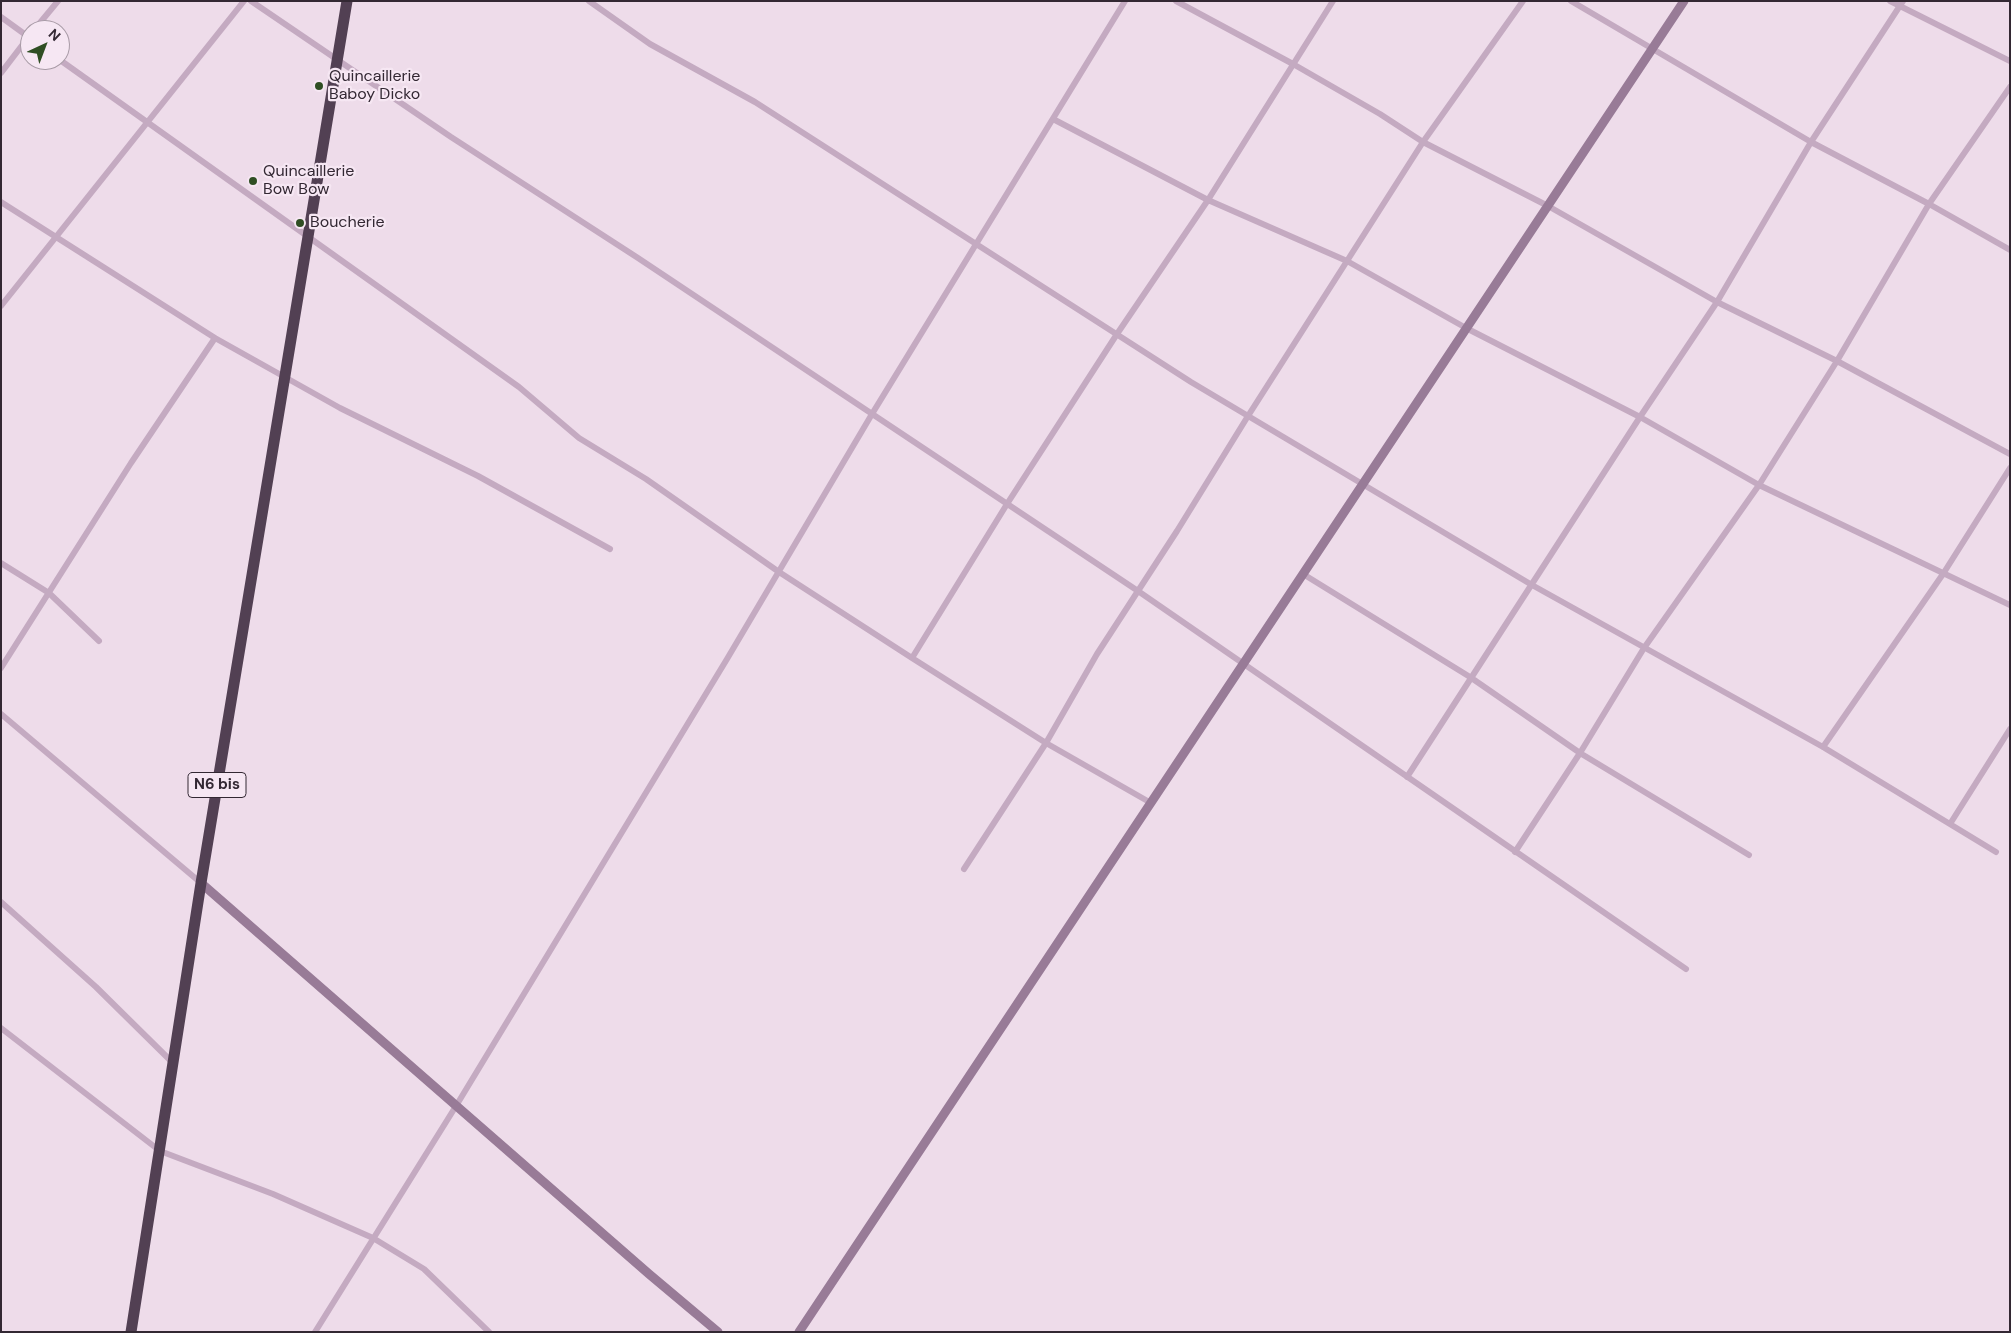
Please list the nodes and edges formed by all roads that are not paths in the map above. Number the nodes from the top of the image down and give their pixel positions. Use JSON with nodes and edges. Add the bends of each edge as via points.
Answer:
{"nodes":[{"id":1,"x":58,"y":1,"type":"edge"},
{"id":2,"x":244,"y":1,"type":"edge"},
{"id":3,"x":251,"y":1,"type":"edge"},
{"id":4,"x":347,"y":1,"type":"edge"},
{"id":5,"x":589,"y":1,"type":"edge"},
{"id":6,"x":1125,"y":1,"type":"edge"},
{"id":7,"x":1176,"y":1,"type":"edge"},
{"id":8,"x":1333,"y":1,"type":"edge"},
{"id":9,"x":1523,"y":1,"type":"edge"},
{"id":10,"x":1571,"y":1,"type":"edge"},
{"id":11,"x":1684,"y":1,"type":"edge"},
{"id":12,"x":1890,"y":1,"type":"edge"},
{"id":13,"x":1901,"y":4,"type":"edge"},
{"id":14,"x":1,"y":17,"type":"edge"},
{"id":15,"x":42,"y":20,"type":"edge"},
{"id":16,"x":20,"y":30,"type":"edge"},
{"id":17,"x":1653,"y":48,"type":"junction"},
{"id":18,"x":20,"y":49,"type":"edge"},
{"id":19,"x":338,"y":58,"type":"junction"},
{"id":20,"x":2010,"y":61,"type":"edge"},
{"id":21,"x":1293,"y":64,"type":"junction"},
{"id":22,"x":70,"y":67,"type":"edge"},
{"id":23,"x":1,"y":73,"type":"edge"},
{"id":24,"x":2010,"y":87,"type":"edge"},
{"id":25,"x":1053,"y":120,"type":"junction"},
{"id":26,"x":147,"y":122,"type":"junction"},
{"id":27,"x":1423,"y":142,"type":"junction"},
{"id":28,"x":1811,"y":142,"type":"junction"},
{"id":29,"x":1208,"y":200,"type":"junction"},
{"id":30,"x":1,"y":202,"type":"edge"},
{"id":31,"x":1929,"y":204,"type":"junction"},
{"id":32,"x":1548,"y":206,"type":"junction"},
{"id":33,"x":56,"y":237,"type":"junction"},
{"id":34,"x":309,"y":238,"type":"junction"},
{"id":35,"x":977,"y":245,"type":"junction"},
{"id":36,"x":2010,"y":250,"type":"edge"},
{"id":37,"x":1347,"y":261,"type":"junction"},
{"id":38,"x":1717,"y":302,"type":"junction"},
{"id":39,"x":1,"y":306,"type":"edge"},
{"id":40,"x":1466,"y":328,"type":"junction"},
{"id":41,"x":1117,"y":334,"type":"junction"},
{"id":42,"x":215,"y":338,"type":"junction"},
{"id":43,"x":1837,"y":361,"type":"junction"},
{"id":44,"x":285,"y":376,"type":"junction"},
{"id":45,"x":872,"y":414,"type":"junction"},
{"id":46,"x":1248,"y":416,"type":"junction"},
{"id":47,"x":1640,"y":417,"type":"junction"},
{"id":48,"x":2010,"y":454,"type":"edge"},
{"id":49,"x":2010,"y":468,"type":"edge"},
{"id":50,"x":1362,"y":485,"type":"junction"},
{"id":51,"x":1759,"y":485,"type":"junction"},
{"id":52,"x":1007,"y":504,"type":"junction"},
{"id":53,"x":610,"y":549,"type":"dead end"},
{"id":54,"x":1,"y":563,"type":"edge"},
{"id":55,"x":779,"y":572,"type":"junction"},
{"id":56,"x":1303,"y":574,"type":"junction"},
{"id":57,"x":1943,"y":574,"type":"junction"},
{"id":58,"x":1532,"y":585,"type":"junction"},
{"id":59,"x":1138,"y":591,"type":"junction"},
{"id":60,"x":49,"y":593,"type":"junction"},
{"id":61,"x":2010,"y":605,"type":"edge"},
{"id":62,"x":99,"y":641,"type":"dead end"},
{"id":63,"x":1644,"y":648,"type":"junction"},
{"id":64,"x":912,"y":658,"type":"junction"},
{"id":65,"x":1244,"y":663,"type":"junction"},
{"id":66,"x":1,"y":668,"type":"edge"},
{"id":67,"x":1470,"y":677,"type":"junction"},
{"id":68,"x":1,"y":714,"type":"edge"},
{"id":69,"x":2010,"y":730,"type":"edge"},
{"id":70,"x":1046,"y":743,"type":"junction"},
{"id":71,"x":1823,"y":747,"type":"junction"},
{"id":72,"x":1580,"y":753,"type":"junction"},
{"id":73,"x":1407,"y":777,"type":"junction"},
{"id":74,"x":1151,"y":803,"type":"junction"},
{"id":75,"x":1950,"y":824,"type":"junction"},
{"id":76,"x":1515,"y":852,"type":"junction"},
{"id":77,"x":1996,"y":852,"type":"dead end"},
{"id":78,"x":1749,"y":855,"type":"dead end"},
{"id":79,"x":964,"y":869,"type":"dead end"},
{"id":80,"x":201,"y":883,"type":"junction"},
{"id":81,"x":1,"y":902,"type":"edge"},
{"id":82,"x":1686,"y":969,"type":"dead end"},
{"id":83,"x":1,"y":1028,"type":"edge"},
{"id":84,"x":174,"y":1064,"type":"junction"},
{"id":85,"x":456,"y":1106,"type":"junction"},
{"id":86,"x":160,"y":1151,"type":"junction"},
{"id":87,"x":373,"y":1238,"type":"junction"},
{"id":88,"x":131,"y":1332,"type":"edge"},
{"id":89,"x":315,"y":1332,"type":"edge"},
{"id":90,"x":490,"y":1332,"type":"edge"},
{"id":91,"x":718,"y":1332,"type":"edge"},
{"id":92,"x":799,"y":1332,"type":"edge"}],
"edges":[{"from":1,"to":15,"type":"street"},
{"from":2,"to":26,"type":"street"},
{"from":3,"to":19,"type":"street"},
{"from":4,"to":19,"type":"highway","number":"N6 bis"},
{"from":5,"to":35,"type":"street","via":[[650,44],[755,102]]},
{"from":6,"to":25,"type":"street"},
{"from":7,"to":21,"type":"street"},
{"from":8,"to":21,"type":"street"},
{"from":9,"to":27,"type":"street"},
{"from":10,"to":17,"type":"street"},
{"from":11,"to":17,"type":"street"},
{"from":12,"to":13,"type":"street"},
{"from":13,"to":20,"type":"street"},
{"from":13,"to":28,"type":"street"},
{"from":14,"to":16,"type":"street"},
{"from":17,"to":28,"type":"street"},
{"from":17,"to":32,"type":"street"},
{"from":18,"to":23,"type":"street"},
{"from":19,"to":34,"type":"highway","number":"N6 bis"},
{"from":19,"to":45,"type":"street"},
{"from":21,"to":27,"type":"street"},
{"from":21,"to":29,"type":"street"},
{"from":22,"to":26,"type":"street"},
{"from":24,"to":31,"type":"street"},
{"from":25,"to":29,"type":"street"},
{"from":25,"to":35,"type":"street"},
{"from":26,"to":33,"type":"street"},
{"from":26,"to":34,"type":"street"},
{"from":27,"to":32,"type":"street"},
{"from":27,"to":37,"type":"street"},
{"from":28,"to":31,"type":"street"},
{"from":28,"to":38,"type":"street"},
{"from":29,"to":37,"type":"street"},
{"from":29,"to":41,"type":"street"},
{"from":30,"to":33,"type":"street"},
{"from":31,"to":36,"type":"street"},
{"from":31,"to":43,"type":"street"},
{"from":32,"to":38,"type":"street"},
{"from":32,"to":40,"type":"street"},
{"from":33,"to":39,"type":"street"},
{"from":33,"to":42,"type":"street"},
{"from":34,"to":44,"type":"highway","number":"N6 bis"},
{"from":34,"to":55,"type":"street","via":[[519,387],[579,438],[646,479]]},
{"from":35,"to":41,"type":"street"},
{"from":35,"to":45,"type":"street"},
{"from":37,"to":40,"type":"street"},
{"from":37,"to":46,"type":"street"},
{"from":38,"to":43,"type":"street"},
{"from":38,"to":47,"type":"street"},
{"from":40,"to":47,"type":"street"},
{"from":40,"to":50,"type":"street"},
{"from":41,"to":46,"type":"street"},
{"from":41,"to":52,"type":"street"},
{"from":42,"to":44,"type":"street"},
{"from":42,"to":60,"type":"street","via":[[130,463]]},
{"from":43,"to":48,"type":"street"},
{"from":43,"to":51,"type":"street"},
{"from":44,"to":53,"type":"street"},
{"from":44,"to":80,"type":"highway","number":"N6 bis"},
{"from":45,"to":52,"type":"street"},
{"from":45,"to":55,"type":"street"},
{"from":46,"to":50,"type":"street"},
{"from":46,"to":59,"type":"street"},
{"from":47,"to":51,"type":"street"},
{"from":47,"to":58,"type":"street"},
{"from":49,"to":57,"type":"street"},
{"from":50,"to":56,"type":"street"},
{"from":50,"to":58,"type":"street"},
{"from":51,"to":57,"type":"street"},
{"from":51,"to":63,"type":"street"},
{"from":52,"to":59,"type":"street"},
{"from":52,"to":64,"type":"street"},
{"from":54,"to":60,"type":"street"},
{"from":55,"to":64,"type":"street"},
{"from":55,"to":85,"type":"street"},
{"from":56,"to":65,"type":"street"},
{"from":56,"to":67,"type":"street"},
{"from":57,"to":61,"type":"street"},
{"from":57,"to":71,"type":"street"},
{"from":58,"to":63,"type":"street"},
{"from":58,"to":67,"type":"street"},
{"from":59,"to":65,"type":"street"},
{"from":59,"to":70,"type":"street"},
{"from":60,"to":62,"type":"street"},
{"from":60,"to":66,"type":"street"},
{"from":63,"to":71,"type":"street"},
{"from":63,"to":72,"type":"street"},
{"from":64,"to":70,"type":"street"},
{"from":65,"to":73,"type":"street"},
{"from":65,"to":74,"type":"street"},
{"from":67,"to":72,"type":"street"},
{"from":67,"to":73,"type":"street"},
{"from":68,"to":80,"type":"street"},
{"from":69,"to":75,"type":"street"},
{"from":70,"to":74,"type":"street"},
{"from":70,"to":79,"type":"street"},
{"from":71,"to":75,"type":"street"},
{"from":72,"to":76,"type":"street"},
{"from":72,"to":78,"type":"street"},
{"from":73,"to":76,"type":"street"},
{"from":74,"to":92,"type":"street"},
{"from":75,"to":77,"type":"street"},
{"from":76,"to":82,"type":"street"},
{"from":80,"to":84,"type":"highway","number":"N6 bis"},
{"from":80,"to":85,"type":"street"},
{"from":81,"to":84,"type":"street","via":[[96,987]]},
{"from":83,"to":86,"type":"street"},
{"from":84,"to":86,"type":"highway","number":"N6 bis"},
{"from":85,"to":87,"type":"street"},
{"from":85,"to":91,"type":"street"},
{"from":86,"to":87,"type":"street","via":[[273,1194]]},
{"from":86,"to":88,"type":"highway","number":"N6 bis"},
{"from":87,"to":89,"type":"street"},
{"from":87,"to":90,"type":"street","via":[[424,1269]]}]}
